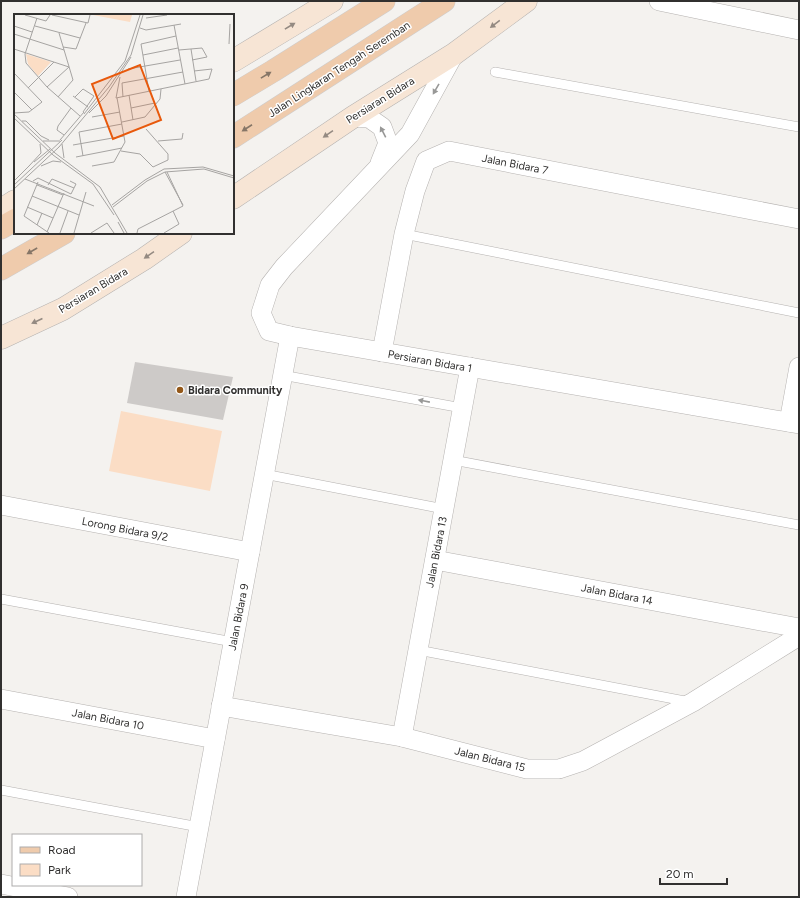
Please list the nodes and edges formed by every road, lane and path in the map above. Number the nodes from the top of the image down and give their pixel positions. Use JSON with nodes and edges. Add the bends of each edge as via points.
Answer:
{"nodes":[{"id":1,"x":332,"y":1,"type":"edge"},
{"id":2,"x":384,"y":1,"type":"edge"},
{"id":3,"x":444,"y":1,"type":"edge"},
{"id":4,"x":526,"y":1,"type":"edge"},
{"id":5,"x":659,"y":1,"type":"edge"},
{"id":6,"x":799,"y":30,"type":"edge"},
{"id":7,"x":454,"y":54,"type":"junction"},
{"id":8,"x":234,"y":60,"type":"edge"},
{"id":9,"x":495,"y":72,"type":"dead end"},
{"id":10,"x":234,"y":95,"type":"edge"},
{"id":11,"x":353,"y":117,"type":"junction"},
{"id":12,"x":799,"y":127,"type":"edge"},
{"id":13,"x":234,"y":136,"type":"edge"},
{"id":14,"x":379,"y":166,"type":"junction"},
{"id":15,"x":234,"y":197,"type":"edge"},
{"id":16,"x":14,"y":203,"type":"edge"},
{"id":17,"x":1,"y":210,"type":"edge"},
{"id":18,"x":799,"y":219,"type":"edge"},
{"id":19,"x":14,"y":221,"type":"edge"},
{"id":20,"x":1,"y":228,"type":"edge"},
{"id":21,"x":62,"y":234,"type":"edge"},
{"id":22,"x":180,"y":234,"type":"edge"},
{"id":23,"x":404,"y":234,"type":"junction"},
{"id":24,"x":1,"y":269,"type":"edge"},
{"id":25,"x":799,"y":313,"type":"edge"},
{"id":26,"x":290,"y":336,"type":"junction"},
{"id":27,"x":1,"y":338,"type":"edge"},
{"id":28,"x":382,"y":352,"type":"junction"},
{"id":29,"x":470,"y":367,"type":"junction"},
{"id":30,"x":799,"y":367,"type":"edge"},
{"id":31,"x":282,"y":375,"type":"junction"},
{"id":32,"x":462,"y":408,"type":"junction"},
{"id":33,"x":794,"y":423,"type":"edge"},
{"id":34,"x":453,"y":460,"type":"junction"},
{"id":35,"x":264,"y":474,"type":"junction"},
{"id":36,"x":1,"y":505,"type":"edge"},
{"id":37,"x":444,"y":508,"type":"junction"},
{"id":38,"x":799,"y":525,"type":"edge"},
{"id":39,"x":250,"y":552,"type":"junction"},
{"id":40,"x":435,"y":560,"type":"junction"},
{"id":41,"x":1,"y":599,"type":"edge"},
{"id":42,"x":799,"y":628,"type":"edge"},
{"id":43,"x":799,"y":636,"type":"edge"},
{"id":44,"x":233,"y":642,"type":"junction"},
{"id":45,"x":418,"y":650,"type":"junction"},
{"id":46,"x":1,"y":699,"type":"edge"},
{"id":47,"x":692,"y":702,"type":"junction"},
{"id":48,"x":221,"y":706,"type":"junction"},
{"id":49,"x":402,"y":737,"type":"junction"},
{"id":50,"x":215,"y":739,"type":"junction"},
{"id":51,"x":1,"y":790,"type":"edge"},
{"id":52,"x":199,"y":827,"type":"junction"},
{"id":53,"x":1,"y":884,"type":"edge"},
{"id":54,"x":68,"y":897,"type":"edge"},
{"id":55,"x":186,"y":897,"type":"edge"}],
"edges":[{"from":8,"to":1,"type":"main road","one_way":true},
{"from":10,"to":2,"type":"main road","one_way":true},
{"from":3,"to":13,"type":"main road","name":"Jalan Lingkaran Tengah Seremban","one_way":true},
{"from":4,"to":7,"type":"main road","name":"Persiaran Bidara","one_way":true},
{"from":5,"to":6,"type":"street"},
{"from":7,"to":11,"type":"main road","name":"Persiaran Bidara"},
{"from":7,"to":14,"type":"street","name":"Persiaran Bidara 1","one_way":true,"via":[[410,134]]},
{"from":9,"to":12,"type":"lane"},
{"from":14,"to":11,"type":"street","name":"Persiaran Bidara 1","one_way":true,"via":[[388,143],[382,127],[369,118]]},
{"from":11,"to":15,"type":"main road","name":"Persiaran Bidara","one_way":true},
{"from":14,"to":26,"type":"street","name":"Persiaran Bidara 1","via":[[270,285],[261,313],[269,331]]},
{"from":16,"to":17,"type":"main road"},
{"from":18,"to":23,"type":"street","name":"Jalan Bidara 7","via":[[449,151],[426,161]]},
{"from":19,"to":20,"type":"main road"},
{"from":21,"to":24,"type":"main road","one_way":true},
{"from":22,"to":27,"type":"main road","name":"Persiaran Bidara","one_way":true,"via":[[63,309]]},
{"from":23,"to":25,"type":"lane"},
{"from":23,"to":28,"type":"street","name":"Jalan Bidara 7"},
{"from":26,"to":28,"type":"street","name":"Persiaran Bidara 1"},
{"from":26,"to":31,"type":"street","name":"Jalan Bidara 9"},
{"from":28,"to":29,"type":"street","name":"Persiaran Bidara 1"},
{"from":29,"to":32,"type":"street","name":"Jalan Bidara 13"},
{"from":29,"to":33,"type":"street","name":"Persiaran Bidara 1"},
{"from":30,"to":33,"type":"street"},
{"from":32,"to":31,"type":"lane","one_way":true},
{"from":31,"to":35,"type":"street","name":"Jalan Bidara 9"},
{"from":32,"to":34,"type":"street","name":"Jalan Bidara 13"},
{"from":34,"to":37,"type":"street","name":"Jalan Bidara 13"},
{"from":34,"to":38,"type":"lane"},
{"from":35,"to":37,"type":"lane"},
{"from":35,"to":39,"type":"street","name":"Jalan Bidara 9"},
{"from":36,"to":39,"type":"street","name":"Lorong Bidara 9/2"},
{"from":37,"to":40,"type":"street","name":"Jalan Bidara 13"},
{"from":39,"to":44,"type":"street","name":"Jalan Bidara 9"},
{"from":40,"to":42,"type":"street","name":"Jalan Bidara 14"},
{"from":40,"to":45,"type":"street","name":"Jalan Bidara 13"},
{"from":41,"to":44,"type":"lane"},
{"from":43,"to":47,"type":"street","name":"Jalan Bidara 15"},
{"from":44,"to":48,"type":"street","name":"Jalan Bidara 9"},
{"from":45,"to":47,"type":"lane"},
{"from":45,"to":49,"type":"street","name":"Jalan Bidara 13"},
{"from":46,"to":50,"type":"street","name":"Jalan Bidara 10"},
{"from":47,"to":49,"type":"street","name":"Jalan Bidara 15","via":[[583,761],[559,769],[527,769]]},
{"from":48,"to":49,"type":"street","name":"Jalan Bidara 15"},
{"from":48,"to":50,"type":"street","name":"Jalan Bidara 9"},
{"from":50,"to":52,"type":"street","name":"Jalan Bidara 9"},
{"from":51,"to":52,"type":"lane"},
{"from":52,"to":55,"type":"street","name":"Jalan Bidara 9"},
{"from":53,"to":54,"type":"street"}]}
